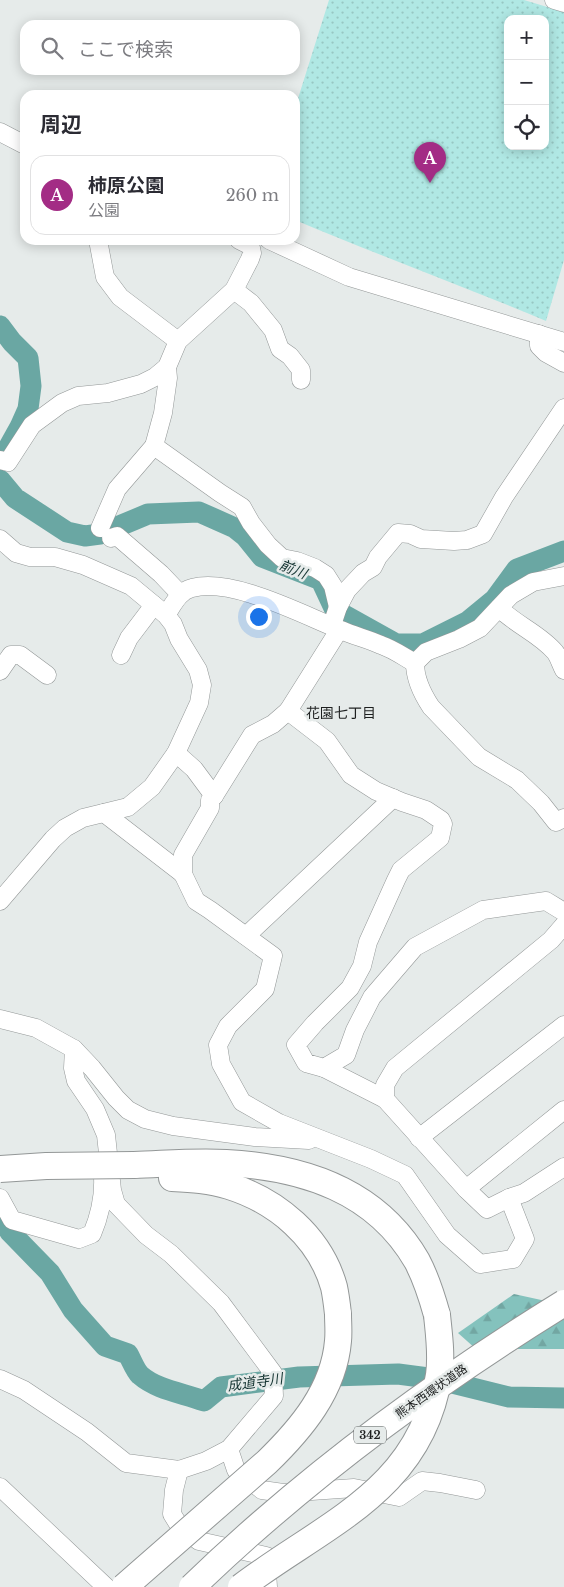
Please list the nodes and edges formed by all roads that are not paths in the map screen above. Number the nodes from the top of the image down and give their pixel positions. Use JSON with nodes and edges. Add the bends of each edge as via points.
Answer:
{"nodes":[{"id":1,"x":554,"y":0,"type":"edge"},
{"id":2,"x":564,"y":3,"type":"edge"},
{"id":3,"x":0,"y":132,"type":"edge"},
{"id":4,"x":20,"y":142,"type":"edge"},
{"id":5,"x":99,"y":245,"type":"edge"},
{"id":6,"x":248,"y":245,"type":"edge"},
{"id":7,"x":280,"y":245,"type":"edge"},
{"id":8,"x":234,"y":290,"type":"junction"},
{"id":9,"x":539,"y":334,"type":"junction"},
{"id":10,"x":178,"y":342,"type":"junction"},
{"id":11,"x":564,"y":342,"type":"edge"},
{"id":12,"x":564,"y":363,"type":"edge"},
{"id":13,"x":167,"y":368,"type":"junction"},
{"id":14,"x":302,"y":380,"type":"dead end"},
{"id":15,"x":564,"y":408,"type":"edge"},
{"id":16,"x":154,"y":446,"type":"junction"},
{"id":17,"x":4,"y":461,"type":"edge"},
{"id":18,"x":0,"y":540,"type":"edge"},
{"id":19,"x":564,"y":576,"type":"edge"},
{"id":20,"x":180,"y":594,"type":"junction"},
{"id":21,"x":499,"y":608,"type":"junction"},
{"id":22,"x":160,"y":610,"type":"junction"},
{"id":23,"x":336,"y":620,"type":"junction"},
{"id":24,"x":121,"y":655,"type":"dead end"},
{"id":25,"x":415,"y":663,"type":"junction"},
{"id":26,"x":564,"y":670,"type":"edge"},
{"id":27,"x":0,"y":671,"type":"edge"},
{"id":28,"x":47,"y":675,"type":"dead end"},
{"id":29,"x":288,"y":711,"type":"junction"},
{"id":30,"x":176,"y":753,"type":"junction"},
{"id":31,"x":214,"y":796,"type":"junction"},
{"id":32,"x":393,"y":798,"type":"junction"},
{"id":33,"x":104,"y":813,"type":"junction"},
{"id":34,"x":564,"y":818,"type":"edge"},
{"id":35,"x":183,"y":874,"type":"junction"},
{"id":36,"x":0,"y":901,"type":"edge"},
{"id":37,"x":564,"y":912,"type":"edge"},
{"id":38,"x":564,"y":925,"type":"edge"},
{"id":39,"x":246,"y":936,"type":"junction"},
{"id":40,"x":0,"y":1019,"type":"edge"},
{"id":41,"x":564,"y":1024,"type":"edge"},
{"id":42,"x":74,"y":1049,"type":"junction"},
{"id":43,"x":324,"y":1068,"type":"junction"},
{"id":44,"x":385,"y":1098,"type":"junction"},
{"id":45,"x":564,"y":1110,"type":"edge"},
{"id":46,"x":106,"y":1134,"type":"junction"},
{"id":47,"x":419,"y":1138,"type":"junction"},
{"id":48,"x":325,"y":1141,"type":"junction"},
{"id":49,"x":564,"y":1167,"type":"edge"},
{"id":50,"x":0,"y":1169,"type":"edge"},
{"id":51,"x":134,"y":1170,"type":"junction"},
{"id":52,"x":0,"y":1181,"type":"edge"},
{"id":53,"x":466,"y":1189,"type":"junction"},
{"id":54,"x":0,"y":1198,"type":"edge"},
{"id":55,"x":509,"y":1198,"type":"junction"},
{"id":56,"x":564,"y":1304,"type":"edge"},
{"id":57,"x":0,"y":1379,"type":"edge"},
{"id":58,"x":229,"y":1449,"type":"junction"},
{"id":59,"x":179,"y":1470,"type":"junction"},
{"id":60,"x":0,"y":1487,"type":"edge"},
{"id":61,"x":476,"y":1490,"type":"dead end"},
{"id":62,"x":106,"y":1587,"type":"edge"},
{"id":63,"x":124,"y":1587,"type":"edge"},
{"id":64,"x":192,"y":1587,"type":"edge"},
{"id":65,"x":241,"y":1587,"type":"edge"},
{"id":66,"x":268,"y":1587,"type":"edge"}],
"edges":[{"from":1,"to":2,"type":"street"},
{"from":3,"to":4,"type":"street"},
{"from":5,"to":10,"type":"street","via":[[105,277],[120,297]]},
{"from":6,"to":8,"type":"street","via":[[252,253]]},
{"from":7,"to":9,"type":"street","via":[[349,277]]},
{"from":8,"to":10,"type":"street"},
{"from":8,"to":14,"type":"street","via":[[251,303],[273,330],[280,349],[301,370]]},
{"from":9,"to":11,"type":"street"},
{"from":9,"to":12,"type":"street","via":[[539,346]]},
{"from":10,"to":13,"type":"street"},
{"from":13,"to":16,"type":"street","via":[[168,378]]},
{"from":13,"to":17,"type":"street","via":[[141,384],[108,393],[78,396],[62,404],[32,425]]},
{"from":15,"to":23,"type":"street","via":[[483,534],[454,541],[421,539],[398,533],[373,567],[347,590]]},
{"from":16,"to":20,"type":"street","via":[[118,489],[105,533],[117,536]]},
{"from":16,"to":23,"type":"street","via":[[242,507],[268,546],[282,558],[315,568],[326,576],[334,586]]},
{"from":18,"to":22,"type":"street","via":[[16,553],[30,557],[55,557],[83,565],[130,586]]},
{"from":19,"to":21,"type":"street","via":[[533,582],[511,595]]},
{"from":20,"to":22,"type":"street"},
{"from":20,"to":23,"type":"street","via":[[191,588],[216,585]]},
{"from":21,"to":25,"type":"street","via":[[480,628],[426,652]]},
{"from":21,"to":26,"type":"street","via":[[556,653]]},
{"from":22,"to":24,"type":"street","via":[[129,638]]},
{"from":22,"to":30,"type":"street","via":[[173,624],[198,670],[202,685],[199,703]]},
{"from":23,"to":25,"type":"street"},
{"from":23,"to":29,"type":"street"},
{"from":25,"to":34,"type":"street","via":[[425,698],[431,707],[479,758],[517,780],[556,822]]},
{"from":27,"to":28,"type":"street","via":[[11,655],[20,655]]},
{"from":29,"to":31,"type":"street","via":[[274,724],[252,735]]},
{"from":29,"to":32,"type":"street","via":[[327,741],[351,775]]},
{"from":30,"to":31,"type":"street","via":[[194,769]]},
{"from":30,"to":33,"type":"street","via":[[152,787],[128,807]]},
{"from":31,"to":35,"type":"street","via":[[202,825],[183,855]]},
{"from":32,"to":39,"type":"street"},
{"from":32,"to":43,"type":"street","via":[[426,810],[440,820],[443,824],[440,838],[401,870],[350,988],[296,1046],[306,1063]]},
{"from":33,"to":35,"type":"street"},
{"from":33,"to":36,"type":"street","via":[[83,818],[65,828]]},
{"from":35,"to":39,"type":"street","via":[[196,901]]},
{"from":37,"to":43,"type":"street","via":[[546,901],[483,910],[415,947],[372,997],[346,1055]]},
{"from":38,"to":44,"type":"street","via":[[551,940],[395,1068],[385,1085]]},
{"from":39,"to":48,"type":"street","via":[[274,956],[265,989],[237,1015],[218,1045],[221,1064],[242,1102],[278,1123]]},
{"from":40,"to":42,"type":"street","via":[[36,1028]]},
{"from":41,"to":47,"type":"street"},
{"from":42,"to":46,"type":"street","via":[[72,1068],[76,1081],[95,1109]]},
{"from":42,"to":48,"type":"street","via":[[128,1110],[145,1119],[255,1138]]},
{"from":43,"to":44,"type":"street"},
{"from":44,"to":47,"type":"street"},
{"from":45,"to":53,"type":"street"},
{"from":46,"to":54,"type":"street","via":[[100,1144],[103,1187],[100,1214],[92,1234],[79,1239],[12,1220]]},
{"from":46,"to":58,"type":"street","via":[[116,1204],[221,1303],[273,1373],[274,1396]]},
{"from":47,"to":53,"type":"street"},
{"from":48,"to":55,"type":"street","via":[[405,1175],[447,1235],[480,1264],[513,1259],[525,1239]]},
{"from":49,"to":55,"type":"street","via":[[524,1193]]},
{"from":50,"to":51,"type":"highway","bridge":true,"via":[[46,1166]]},
{"from":51,"to":52,"type":"highway"},
{"from":51,"to":63,"type":"highway","bridge":true,"via":[[227,1185],[252,1194],[296,1224],[318,1251],[334,1287],[338,1342],[322,1394],[288,1442]]},
{"from":51,"to":65,"type":"highway","bridge":true,"via":[[224,1163],[264,1166],[326,1182],[381,1216],[401,1237],[417,1262],[437,1315],[439,1374],[423,1430],[408,1455],[386,1484],[365,1502]]},
{"from":53,"to":55,"type":"street","via":[[487,1209]]},
{"from":56,"to":64,"type":"highway","name":"熊本西環状道路","number":"342","bridge":true,"via":[[397,1414],[276,1511]]},
{"from":57,"to":59,"type":"street","via":[[24,1390],[87,1432],[126,1463]]},
{"from":58,"to":59,"type":"street"},
{"from":58,"to":61,"type":"street","via":[[236,1470],[262,1490],[283,1493],[354,1488],[400,1497],[422,1481]]},
{"from":59,"to":66,"type":"street","via":[[172,1514],[180,1527],[199,1541],[266,1556]]},
{"from":60,"to":62,"type":"street"}]}
